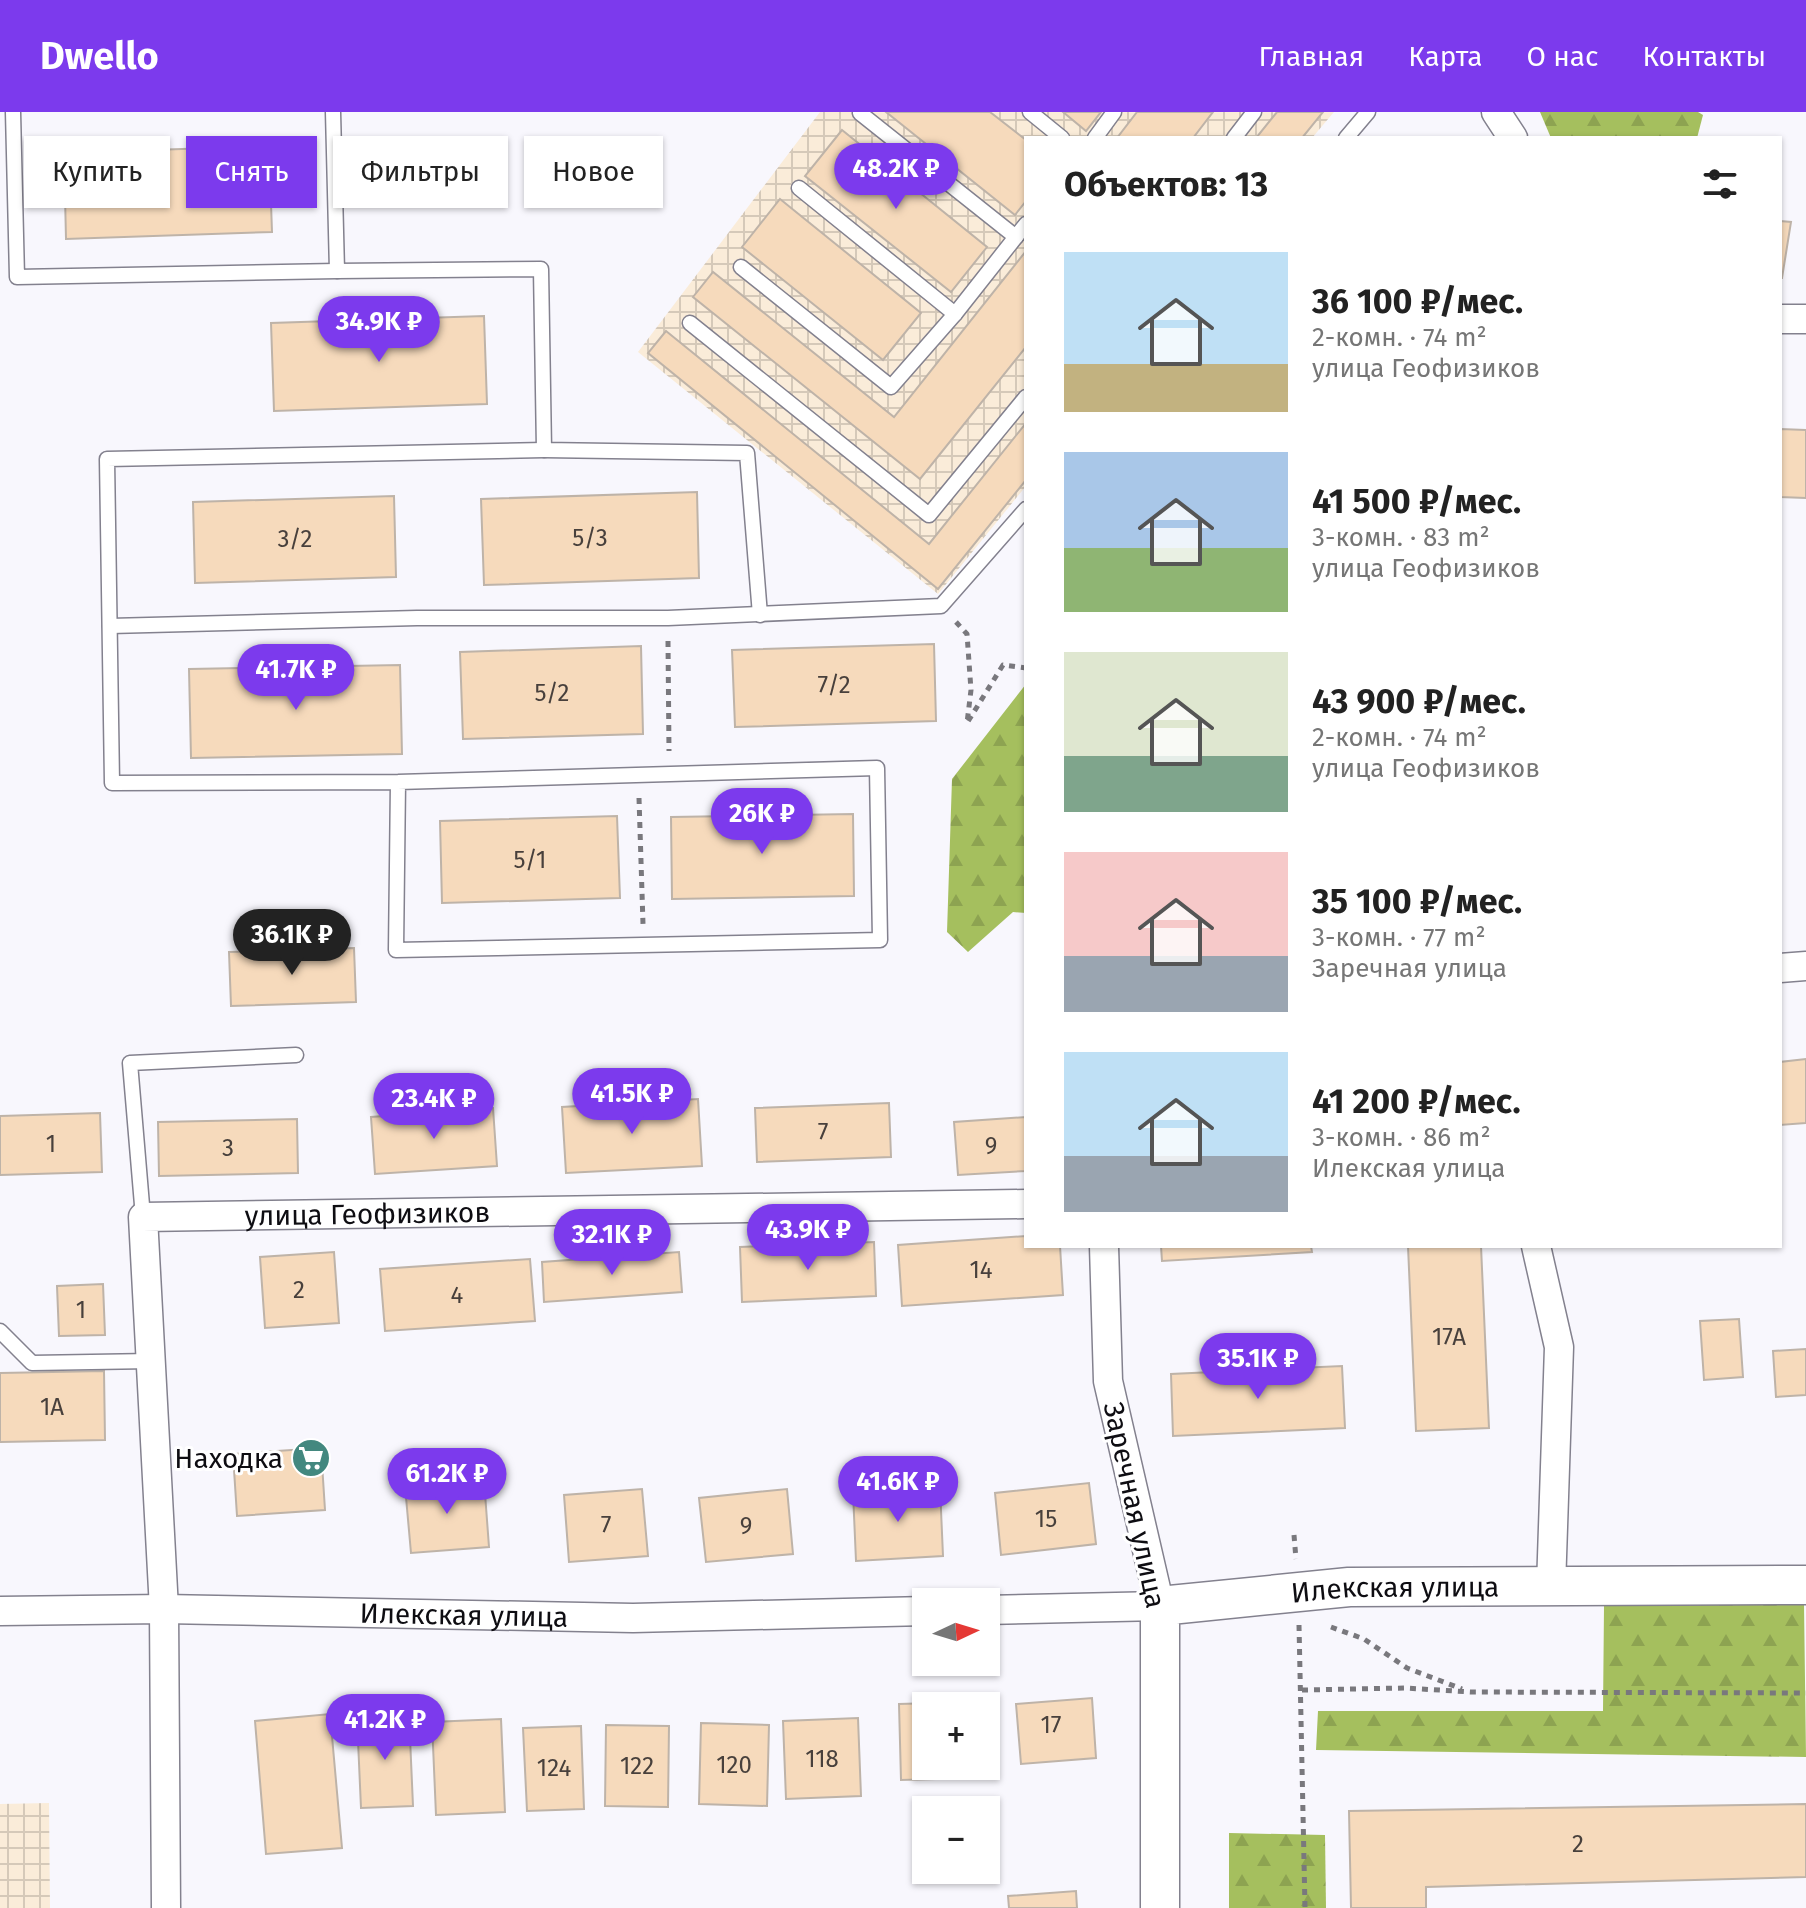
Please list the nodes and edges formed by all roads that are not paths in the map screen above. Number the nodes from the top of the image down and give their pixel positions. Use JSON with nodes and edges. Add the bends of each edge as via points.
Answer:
{"nodes":[{"id":1,"x":13,"y":112,"type":"edge"},
{"id":2,"x":333,"y":112,"type":"edge"},
{"id":3,"x":1030,"y":112,"type":"edge"},
{"id":4,"x":1114,"y":112,"type":"edge"},
{"id":5,"x":1254,"y":112,"type":"edge"},
{"id":6,"x":1368,"y":112,"type":"edge"},
{"id":7,"x":1496,"y":112,"type":"edge"},
{"id":8,"x":860,"y":113,"type":"edge"},
{"id":9,"x":1060,"y":136,"type":"edge"},
{"id":10,"x":1096,"y":136,"type":"edge"},
{"id":11,"x":1236,"y":136,"type":"edge"},
{"id":12,"x":1348,"y":136,"type":"edge"},
{"id":13,"x":1512,"y":136,"type":"edge"},
{"id":14,"x":799,"y":188,"type":"dead end"},
{"id":15,"x":1024,"y":227,"type":"edge"},
{"id":16,"x":1016,"y":237,"type":"junction"},
{"id":17,"x":741,"y":267,"type":"dead end"},
{"id":18,"x":337,"y":271,"type":"junction"},
{"id":19,"x":955,"y":314,"type":"junction"},
{"id":20,"x":1782,"y":319,"type":"edge"},
{"id":21,"x":1806,"y":319,"type":"edge"},
{"id":22,"x":690,"y":323,"type":"dead end"},
{"id":23,"x":1024,"y":399,"type":"edge"},
{"id":24,"x":544,"y":450,"type":"junction"},
{"id":25,"x":1024,"y":511,"type":"edge"},
{"id":26,"x":760,"y":615,"type":"junction"},
{"id":27,"x":110,"y":626,"type":"junction"},
{"id":28,"x":398,"y":782,"type":"junction"},
{"id":29,"x":1806,"y":966,"type":"edge"},
{"id":30,"x":1782,"y":968,"type":"edge"},
{"id":31,"x":296,"y":1055,"type":"dead end"},
{"id":32,"x":1024,"y":1204,"type":"edge"},
{"id":33,"x":143,"y":1217,"type":"junction"},
{"id":34,"x":1104,"y":1248,"type":"edge"},
{"id":35,"x":1536,"y":1248,"type":"edge"},
{"id":36,"x":0,"y":1331,"type":"edge"},
{"id":37,"x":151,"y":1361,"type":"junction"},
{"id":38,"x":1806,"y":1585,"type":"edge"},
{"id":39,"x":1551,"y":1587,"type":"junction"},
{"id":40,"x":1160,"y":1606,"type":"junction"},
{"id":41,"x":164,"y":1609,"type":"junction"},
{"id":42,"x":1000,"y":1610,"type":"edge"},
{"id":43,"x":0,"y":1611,"type":"edge"},
{"id":44,"x":912,"y":1611,"type":"edge"},
{"id":45,"x":166,"y":1908,"type":"edge"},
{"id":46,"x":1160,"y":1908,"type":"edge"}],
"edges":[{"from":1,"to":18,"type":"lane","via":[[17,277]]},
{"from":2,"to":18,"type":"lane"},
{"from":3,"to":9,"type":"lane"},
{"from":4,"to":10,"type":"lane"},
{"from":5,"to":11,"type":"lane"},
{"from":6,"to":12,"type":"lane"},
{"from":7,"to":13,"type":"street"},
{"from":8,"to":16,"type":"lane"},
{"from":14,"to":19,"type":"lane"},
{"from":15,"to":16,"type":"lane"},
{"from":16,"to":19,"type":"lane"},
{"from":17,"to":19,"type":"lane","via":[[891,387]]},
{"from":18,"to":24,"type":"lane","via":[[541,269]]},
{"from":20,"to":21,"type":"street"},
{"from":22,"to":23,"type":"lane","via":[[929,515]]},
{"from":24,"to":26,"type":"lane","via":[[747,453]]},
{"from":24,"to":27,"type":"lane","via":[[107,459]]},
{"from":25,"to":26,"type":"lane","via":[[941,606]]},
{"from":26,"to":27,"type":"lane"},
{"from":27,"to":28,"type":"lane","via":[[112,783]]},
{"from":28,"to":28,"type":"lane","via":[[877,768],[880,940],[396,950]]},
{"from":29,"to":30,"type":"street"},
{"from":31,"to":33,"type":"lane","via":[[130,1063]]},
{"from":32,"to":33,"type":"street","name":"улица Геофизиков"},
{"from":33,"to":37,"type":"street"},
{"from":34,"to":40,"type":"street","name":"Заречная улица","via":[[1108,1381]]},
{"from":35,"to":39,"type":"street","via":[[1559,1347]]},
{"from":36,"to":37,"type":"lane","via":[[32,1363]]},
{"from":37,"to":41,"type":"street"},
{"from":38,"to":39,"type":"street","name":"Илекская улица"},
{"from":39,"to":40,"type":"street","name":"Илекская улица","via":[[1349,1587]]},
{"from":40,"to":42,"type":"street","name":"Илекская улица"},
{"from":40,"to":46,"type":"street","name":"Заречная улица"},
{"from":41,"to":43,"type":"street","name":"Илекская улица"},
{"from":41,"to":44,"type":"street","name":"Илекская улица","via":[[633,1618]]},
{"from":41,"to":45,"type":"street"}]}
